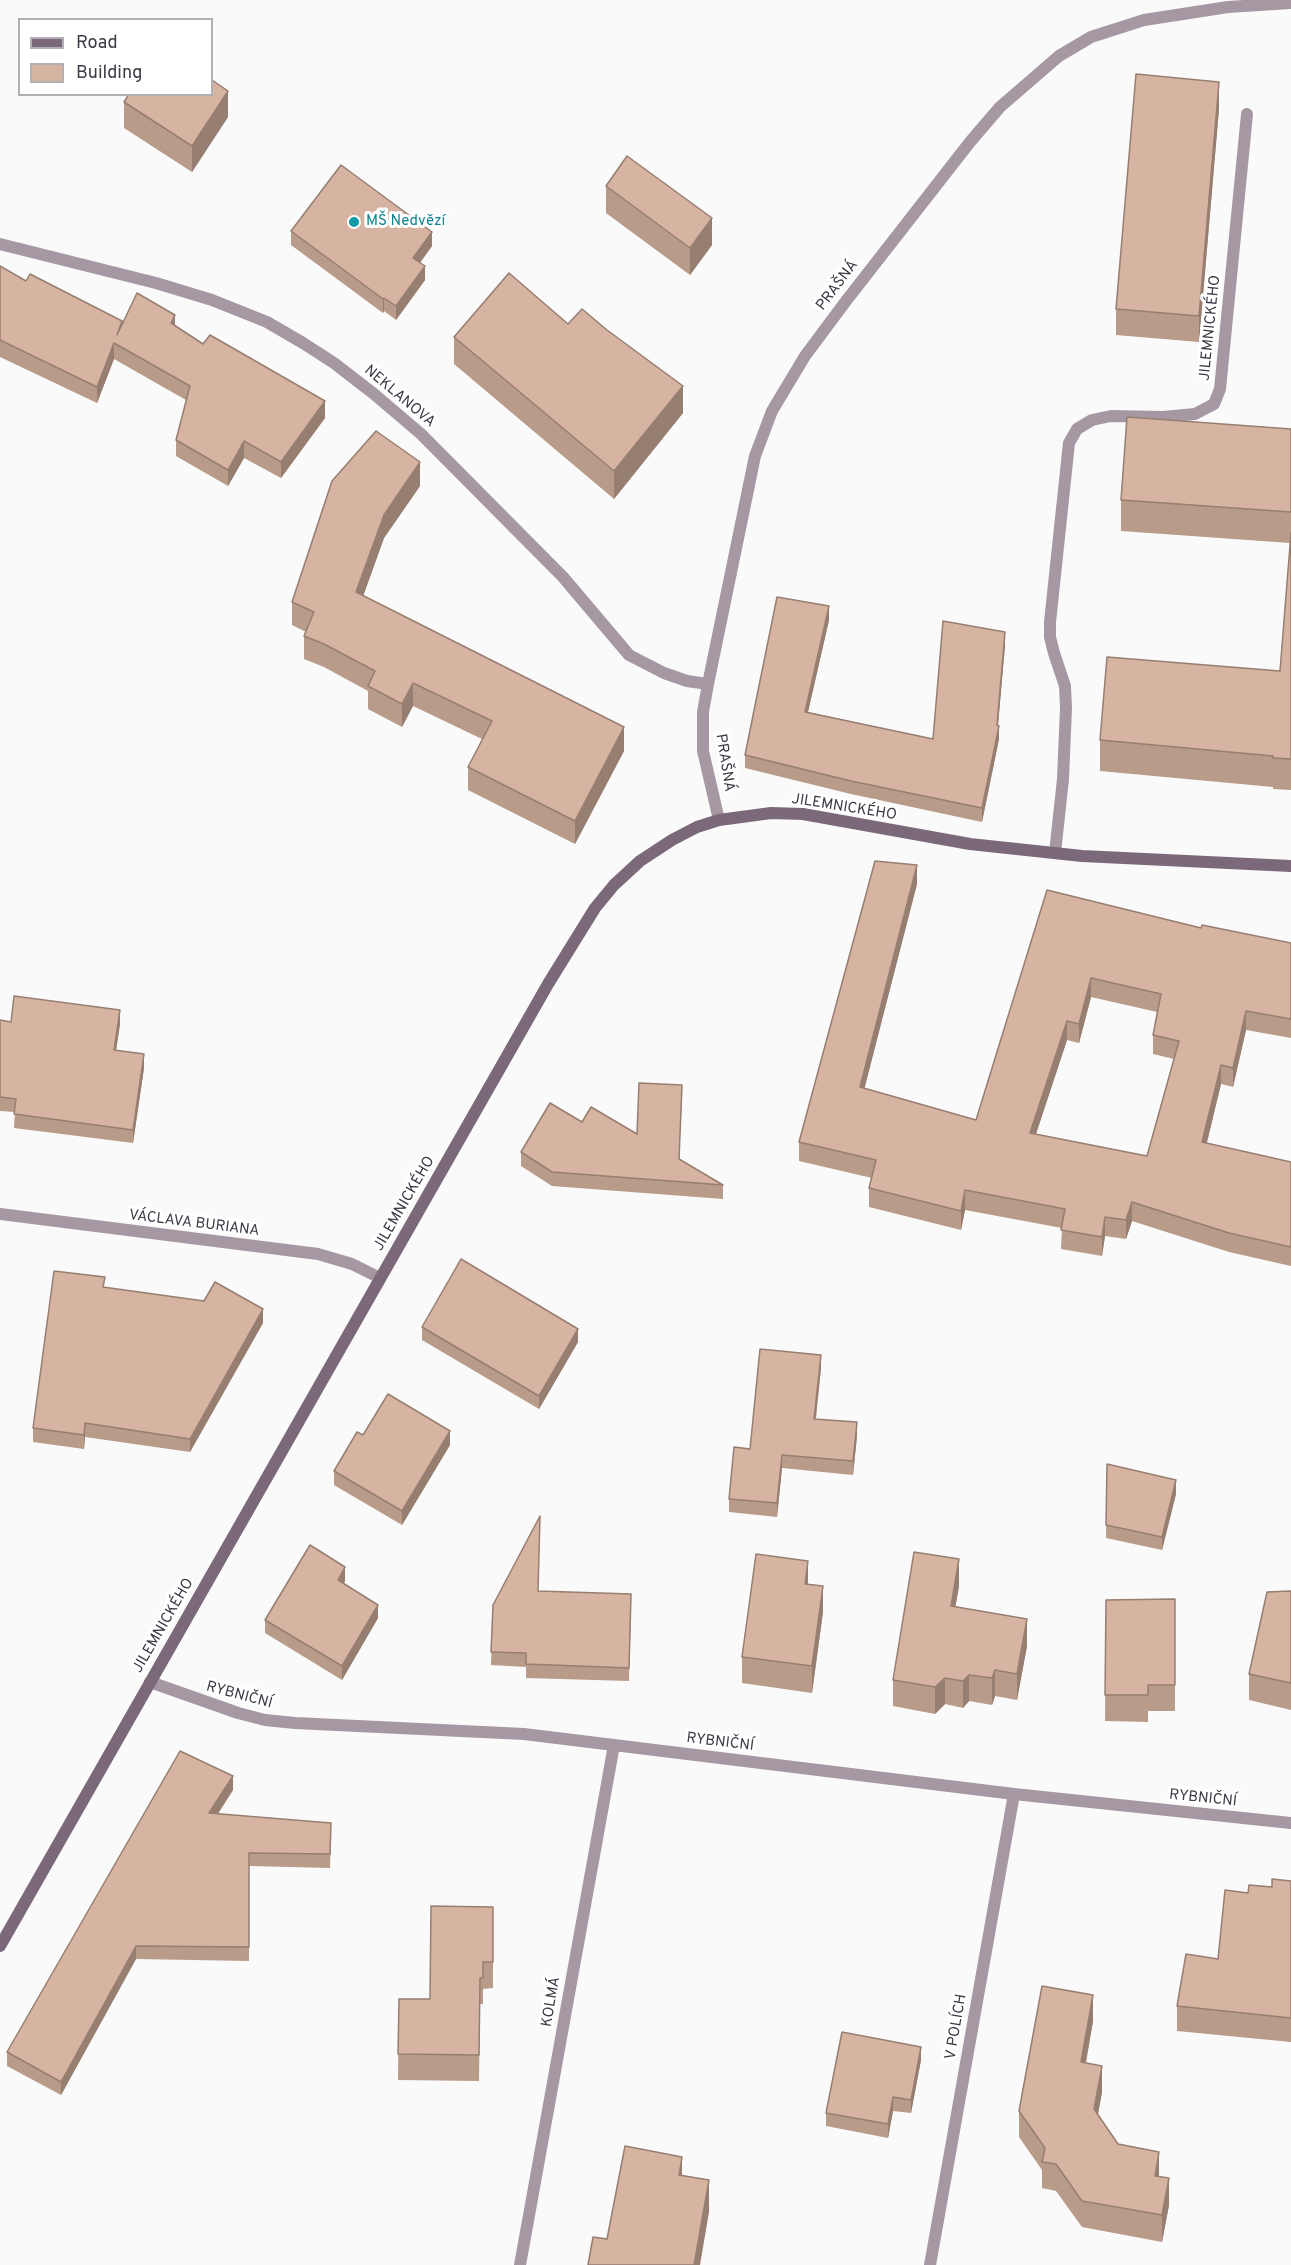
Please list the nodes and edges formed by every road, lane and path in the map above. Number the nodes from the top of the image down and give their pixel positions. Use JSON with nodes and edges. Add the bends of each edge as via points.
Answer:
{"nodes":[{"id":1,"x":1291,"y":3,"type":"edge"},
{"id":2,"x":1247,"y":114,"type":"dead end"},
{"id":3,"x":0,"y":244,"type":"edge"},
{"id":4,"x":708,"y":684,"type":"junction"},
{"id":5,"x":719,"y":820,"type":"junction"},
{"id":6,"x":1055,"y":853,"type":"junction"},
{"id":7,"x":1291,"y":866,"type":"edge"},
{"id":8,"x":0,"y":1214,"type":"edge"},
{"id":9,"x":380,"y":1278,"type":"junction"},
{"id":10,"x":150,"y":1682,"type":"junction"},
{"id":11,"x":614,"y":1745,"type":"junction"},
{"id":12,"x":1014,"y":1794,"type":"junction"},
{"id":13,"x":1291,"y":1824,"type":"edge"},
{"id":14,"x":0,"y":1946,"type":"edge"},
{"id":15,"x":520,"y":2265,"type":"edge"},
{"id":16,"x":930,"y":2265,"type":"edge"}],
"edges":[{"from":1,"to":4,"type":"street","name":"PRAŠNÁ","via":[[1170,15],[1091,38],[1040,71],[974,136],[805,356],[772,411],[755,456]]},
{"from":2,"to":6,"type":"street","name":"JILEMNICKÉHO","via":[[1220,389],[1214,404],[1195,414],[1092,420],[1077,429],[1069,443],[1050,622],[1050,637],[1065,686],[1066,708]]},
{"from":3,"to":4,"type":"street","name":"NEKLANOVA","via":[[212,300],[267,322],[303,343],[367,388],[421,434],[563,577],[629,655],[663,673]]},
{"from":4,"to":5,"type":"street","name":"PRAŠNÁ","via":[[703,712],[704,751]]},
{"from":5,"to":6,"type":"main road","name":"JILEMNICKÉHO","via":[[756,813],[802,814],[970,844]]},
{"from":5,"to":9,"type":"main road","name":"JILEMNICKÉHO","via":[[685,833],[640,861],[595,908]]},
{"from":6,"to":7,"type":"main road","name":"JILEMNICKÉHO"},
{"from":8,"to":9,"type":"street","name":"VÁCLAVA BURIANA","via":[[318,1254]]},
{"from":9,"to":10,"type":"main road","name":"JILEMNICKÉHO"},
{"from":10,"to":11,"type":"street","name":"RYBNIČNÍ","via":[[265,1719],[524,1734]]},
{"from":10,"to":14,"type":"main road","name":"JILEMNICKÉHO"},
{"from":11,"to":12,"type":"street","name":"RYBNIČNÍ"},
{"from":11,"to":15,"type":"street","name":"KOLMÁ"},
{"from":12,"to":13,"type":"street","name":"RYBNIČNÍ"},
{"from":12,"to":16,"type":"street","name":"V POLÍCH"}]}
